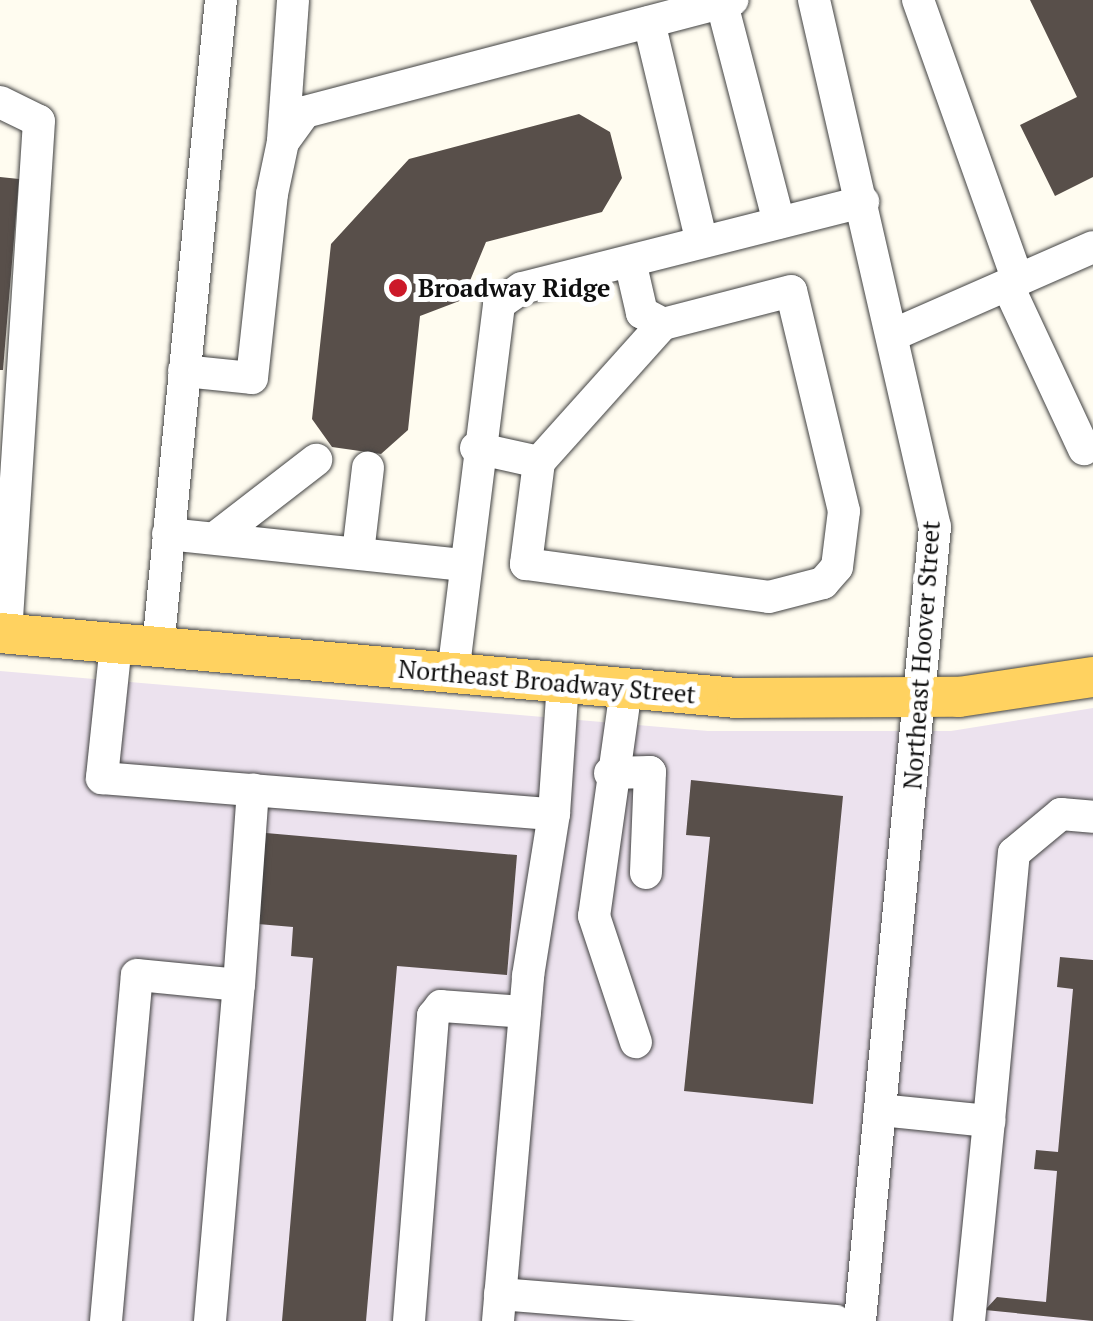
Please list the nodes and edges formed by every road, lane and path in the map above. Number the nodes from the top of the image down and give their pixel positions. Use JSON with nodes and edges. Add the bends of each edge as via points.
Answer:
{"nodes":[{"id":1,"x":221,"y":0,"type":"edge"},
{"id":2,"x":294,"y":0,"type":"edge"},
{"id":3,"x":814,"y":0,"type":"edge"},
{"id":4,"x":918,"y":0,"type":"edge"},
{"id":5,"x":725,"y":1,"type":"edge"},
{"id":6,"x":650,"y":22,"type":"junction"},
{"id":7,"x":0,"y":102,"type":"edge"},
{"id":8,"x":282,"y":142,"type":"junction"},
{"id":9,"x":863,"y":202,"type":"junction"},
{"id":10,"x":779,"y":223,"type":"junction"},
{"id":11,"x":702,"y":242,"type":"junction"},
{"id":12,"x":1093,"y":248,"type":"edge"},
{"id":13,"x":630,"y":260,"type":"junction"},
{"id":14,"x":1013,"y":284,"type":"junction"},
{"id":15,"x":662,"y":324,"type":"junction"},
{"id":16,"x":896,"y":334,"type":"junction"},
{"id":17,"x":184,"y":371,"type":"junction"},
{"id":18,"x":476,"y":448,"type":"junction"},
{"id":19,"x":1084,"y":448,"type":"dead end"},
{"id":20,"x":316,"y":460,"type":"dead end"},
{"id":21,"x":539,"y":462,"type":"junction"},
{"id":22,"x":368,"y":468,"type":"dead end"},
{"id":23,"x":168,"y":534,"type":"junction"},
{"id":24,"x":215,"y":538,"type":"junction"},
{"id":25,"x":5,"y":548,"type":"edge"},
{"id":26,"x":358,"y":554,"type":"junction"},
{"id":27,"x":464,"y":564,"type":"junction"},
{"id":28,"x":3,"y":634,"type":"edge"},
{"id":29,"x":116,"y":644,"type":"junction"},
{"id":30,"x":158,"y":648,"type":"junction"},
{"id":31,"x":453,"y":674,"type":"junction"},
{"id":32,"x":1093,"y":677,"type":"edge"},
{"id":33,"x":563,"y":683,"type":"junction"},
{"id":34,"x":626,"y":689,"type":"junction"},
{"id":35,"x":921,"y":699,"type":"junction"},
{"id":36,"x":610,"y":773,"type":"junction"},
{"id":37,"x":253,"y":790,"type":"junction"},
{"id":38,"x":554,"y":814,"type":"junction"},
{"id":39,"x":1093,"y":817,"type":"edge"},
{"id":40,"x":646,"y":873,"type":"dead end"},
{"id":41,"x":238,"y":984,"type":"junction"},
{"id":42,"x":524,"y":1012,"type":"junction"},
{"id":43,"x":636,"y":1042,"type":"dead end"},
{"id":44,"x":880,"y":1110,"type":"junction"},
{"id":45,"x":989,"y":1121,"type":"junction"},
{"id":46,"x":499,"y":1308,"type":"edge"},
{"id":47,"x":106,"y":1321,"type":"edge"},
{"id":48,"x":210,"y":1321,"type":"edge"},
{"id":49,"x":409,"y":1321,"type":"edge"},
{"id":50,"x":836,"y":1321,"type":"edge"},
{"id":51,"x":860,"y":1321,"type":"edge"},
{"id":52,"x":968,"y":1321,"type":"edge"}],
"edges":[{"from":1,"to":17,"type":"street"},
{"from":2,"to":8,"type":"street"},
{"from":3,"to":9,"type":"street","name":"Northeast Hoover Street"},
{"from":4,"to":14,"type":"street"},
{"from":5,"to":6,"type":"street"},
{"from":5,"to":10,"type":"street"},
{"from":6,"to":8,"type":"street","via":[[305,112]]},
{"from":6,"to":11,"type":"street"},
{"from":7,"to":25,"type":"street","via":[[39,121]]},
{"from":8,"to":17,"type":"street","via":[[252,378]]},
{"from":9,"to":10,"type":"street"},
{"from":9,"to":16,"type":"street","name":"Northeast Hoover Street"},
{"from":10,"to":11,"type":"street"},
{"from":11,"to":13,"type":"street"},
{"from":12,"to":14,"type":"street"},
{"from":13,"to":15,"type":"street","via":[[642,314]]},
{"from":13,"to":18,"type":"street","via":[[522,288],[499,304]]},
{"from":14,"to":16,"type":"street"},
{"from":14,"to":19,"type":"street"},
{"from":15,"to":21,"type":"street"},
{"from":15,"to":21,"type":"street","via":[[791,291],[844,511],[844,552],[823,583],[769,597],[526,564]]},
{"from":16,"to":35,"type":"street","name":"Northeast Hoover Street","via":[[935,527]]},
{"from":17,"to":23,"type":"street"},
{"from":18,"to":21,"type":"street"},
{"from":18,"to":27,"type":"street"},
{"from":20,"to":24,"type":"street"},
{"from":22,"to":26,"type":"street"},
{"from":23,"to":24,"type":"street"},
{"from":23,"to":30,"type":"street"},
{"from":24,"to":26,"type":"street"},
{"from":25,"to":28,"type":"street"},
{"from":26,"to":27,"type":"street"},
{"from":27,"to":31,"type":"street"},
{"from":28,"to":29,"type":"main road","name":"Northeast Broadway Street"},
{"from":29,"to":30,"type":"main road","name":"Northeast Broadway Street"},
{"from":29,"to":37,"type":"street","via":[[102,778]]},
{"from":30,"to":31,"type":"main road","name":"Northeast Broadway Street"},
{"from":31,"to":33,"type":"main road","name":"Northeast Broadway Street"},
{"from":32,"to":35,"type":"main road","name":"Northeast Broadway Street"},
{"from":33,"to":34,"type":"main road","name":"Northeast Broadway Street"},
{"from":33,"to":38,"type":"street"},
{"from":34,"to":35,"type":"main road","name":"Northeast Broadway Street"},
{"from":34,"to":36,"type":"street"},
{"from":35,"to":44,"type":"street","name":"Northeast Hoover Street"},
{"from":36,"to":40,"type":"street","via":[[650,772]]},
{"from":36,"to":43,"type":"street","via":[[594,916]]},
{"from":37,"to":38,"type":"street"},
{"from":37,"to":41,"type":"street"},
{"from":38,"to":42,"type":"street"},
{"from":39,"to":45,"type":"street","via":[[1061,814],[1014,853]]},
{"from":41,"to":47,"type":"street","via":[[137,975]]},
{"from":41,"to":48,"type":"street"},
{"from":42,"to":46,"type":"street"},
{"from":42,"to":49,"type":"street","via":[[441,1006],[433,1016]]},
{"from":44,"to":45,"type":"street"},
{"from":44,"to":51,"type":"street","name":"Northeast Hoover Street"},
{"from":45,"to":52,"type":"street"},
{"from":46,"to":50,"type":"street"}]}
